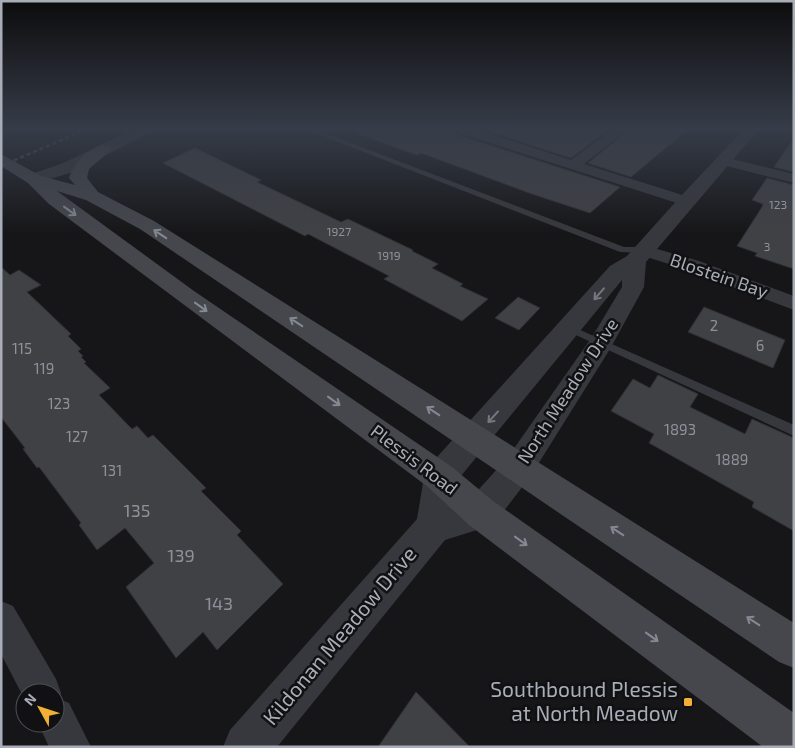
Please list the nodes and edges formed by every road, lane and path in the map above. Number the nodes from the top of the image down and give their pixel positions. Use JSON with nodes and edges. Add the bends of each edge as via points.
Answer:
{"nodes":[{"id":1,"x":9,"y":164,"type":"edge"},
{"id":2,"x":74,"y":164,"type":"edge"},
{"id":3,"x":86,"y":164,"type":"edge"},
{"id":4,"x":399,"y":164,"type":"edge"},
{"id":5,"x":570,"y":164,"type":"edge"},
{"id":6,"x":721,"y":164,"type":"edge"},
{"id":7,"x":735,"y":164,"type":"edge"},
{"id":8,"x":573,"y":165,"type":"joint"},
{"id":9,"x":34,"y":179,"type":"junction"},
{"id":10,"x":794,"y":180,"type":"edge"},
{"id":11,"x":92,"y":196,"type":"junction"},
{"id":12,"x":686,"y":201,"type":"junction"},
{"id":13,"x":639,"y":256,"type":"junction"},
{"id":14,"x":794,"y":303,"type":"edge"},
{"id":15,"x":569,"y":328,"type":"junction"},
{"id":16,"x":601,"y":343,"type":"junction"},
{"id":17,"x":794,"y":431,"type":"edge"},
{"id":18,"x":473,"y":438,"type":"junction"},
{"id":19,"x":519,"y":467,"type":"junction"},
{"id":20,"x":440,"y":477,"type":"junction"},
{"id":21,"x":481,"y":513,"type":"junction"},
{"id":22,"x":434,"y":526,"type":"junction"},
{"id":23,"x":1,"y":618,"type":"edge"},
{"id":24,"x":794,"y":647,"type":"edge"},
{"id":25,"x":37,"y":683,"type":"edge"},
{"id":26,"x":64,"y":733,"type":"edge"},
{"id":27,"x":794,"y":741,"type":"edge"},
{"id":28,"x":72,"y":747,"type":"edge"},
{"id":29,"x":246,"y":747,"type":"edge"}],
"edges":[{"from":1,"to":9,"type":"main road","name":"Plessis Road"},
{"from":2,"to":9,"type":"street"},
{"from":3,"to":11,"type":"main road","via":[[78,178]]},
{"from":4,"to":13,"type":"lane"},
{"from":5,"to":8,"type":"street"},
{"from":6,"to":12,"type":"street","name":"North Meadow Drive"},
{"from":7,"to":10,"type":"street"},
{"from":8,"to":12,"type":"street"},
{"from":9,"to":11,"type":"main road","name":"Plessis Road"},
{"from":9,"to":20,"type":"main road","name":"Plessis Road","one_way":true,"via":[[63,206]]},
{"from":18,"to":11,"type":"main road","name":"Plessis Road","one_way":true,"via":[[147,225]]},
{"from":12,"to":13,"type":"street","name":"North Meadow Drive"},
{"from":13,"to":14,"type":"street","name":"Blostein Bay","via":[[692,266]]},
{"from":13,"to":15,"type":"street","name":"North Meadow Drive","one_way":true,"via":[[618,272]]},
{"from":13,"to":16,"type":"street","name":"North Meadow Drive","via":[[633,287]]},
{"from":15,"to":16,"type":"lane"},
{"from":15,"to":18,"type":"street","name":"North Meadow Drive","one_way":true},
{"from":16,"to":17,"type":"lane"},
{"from":16,"to":19,"type":"street","name":"North Meadow Drive"},
{"from":18,"to":19,"type":"main road","name":"Plessis Road"},
{"from":18,"to":20,"type":"street"},
{"from":19,"to":21,"type":"street","name":"North Meadow Drive"},
{"from":24,"to":19,"type":"main road","name":"Plessis Road","one_way":true},
{"from":20,"to":21,"type":"main road","name":"Plessis Road"},
{"from":20,"to":22,"type":"street"},
{"from":21,"to":22,"type":"street"},
{"from":21,"to":27,"type":"main road","name":"Plessis Road","one_way":true},
{"from":22,"to":29,"type":"street","name":"Kildonan Meadow Drive"},
{"from":23,"to":25,"type":"street"},
{"from":26,"to":28,"type":"street"}]}
